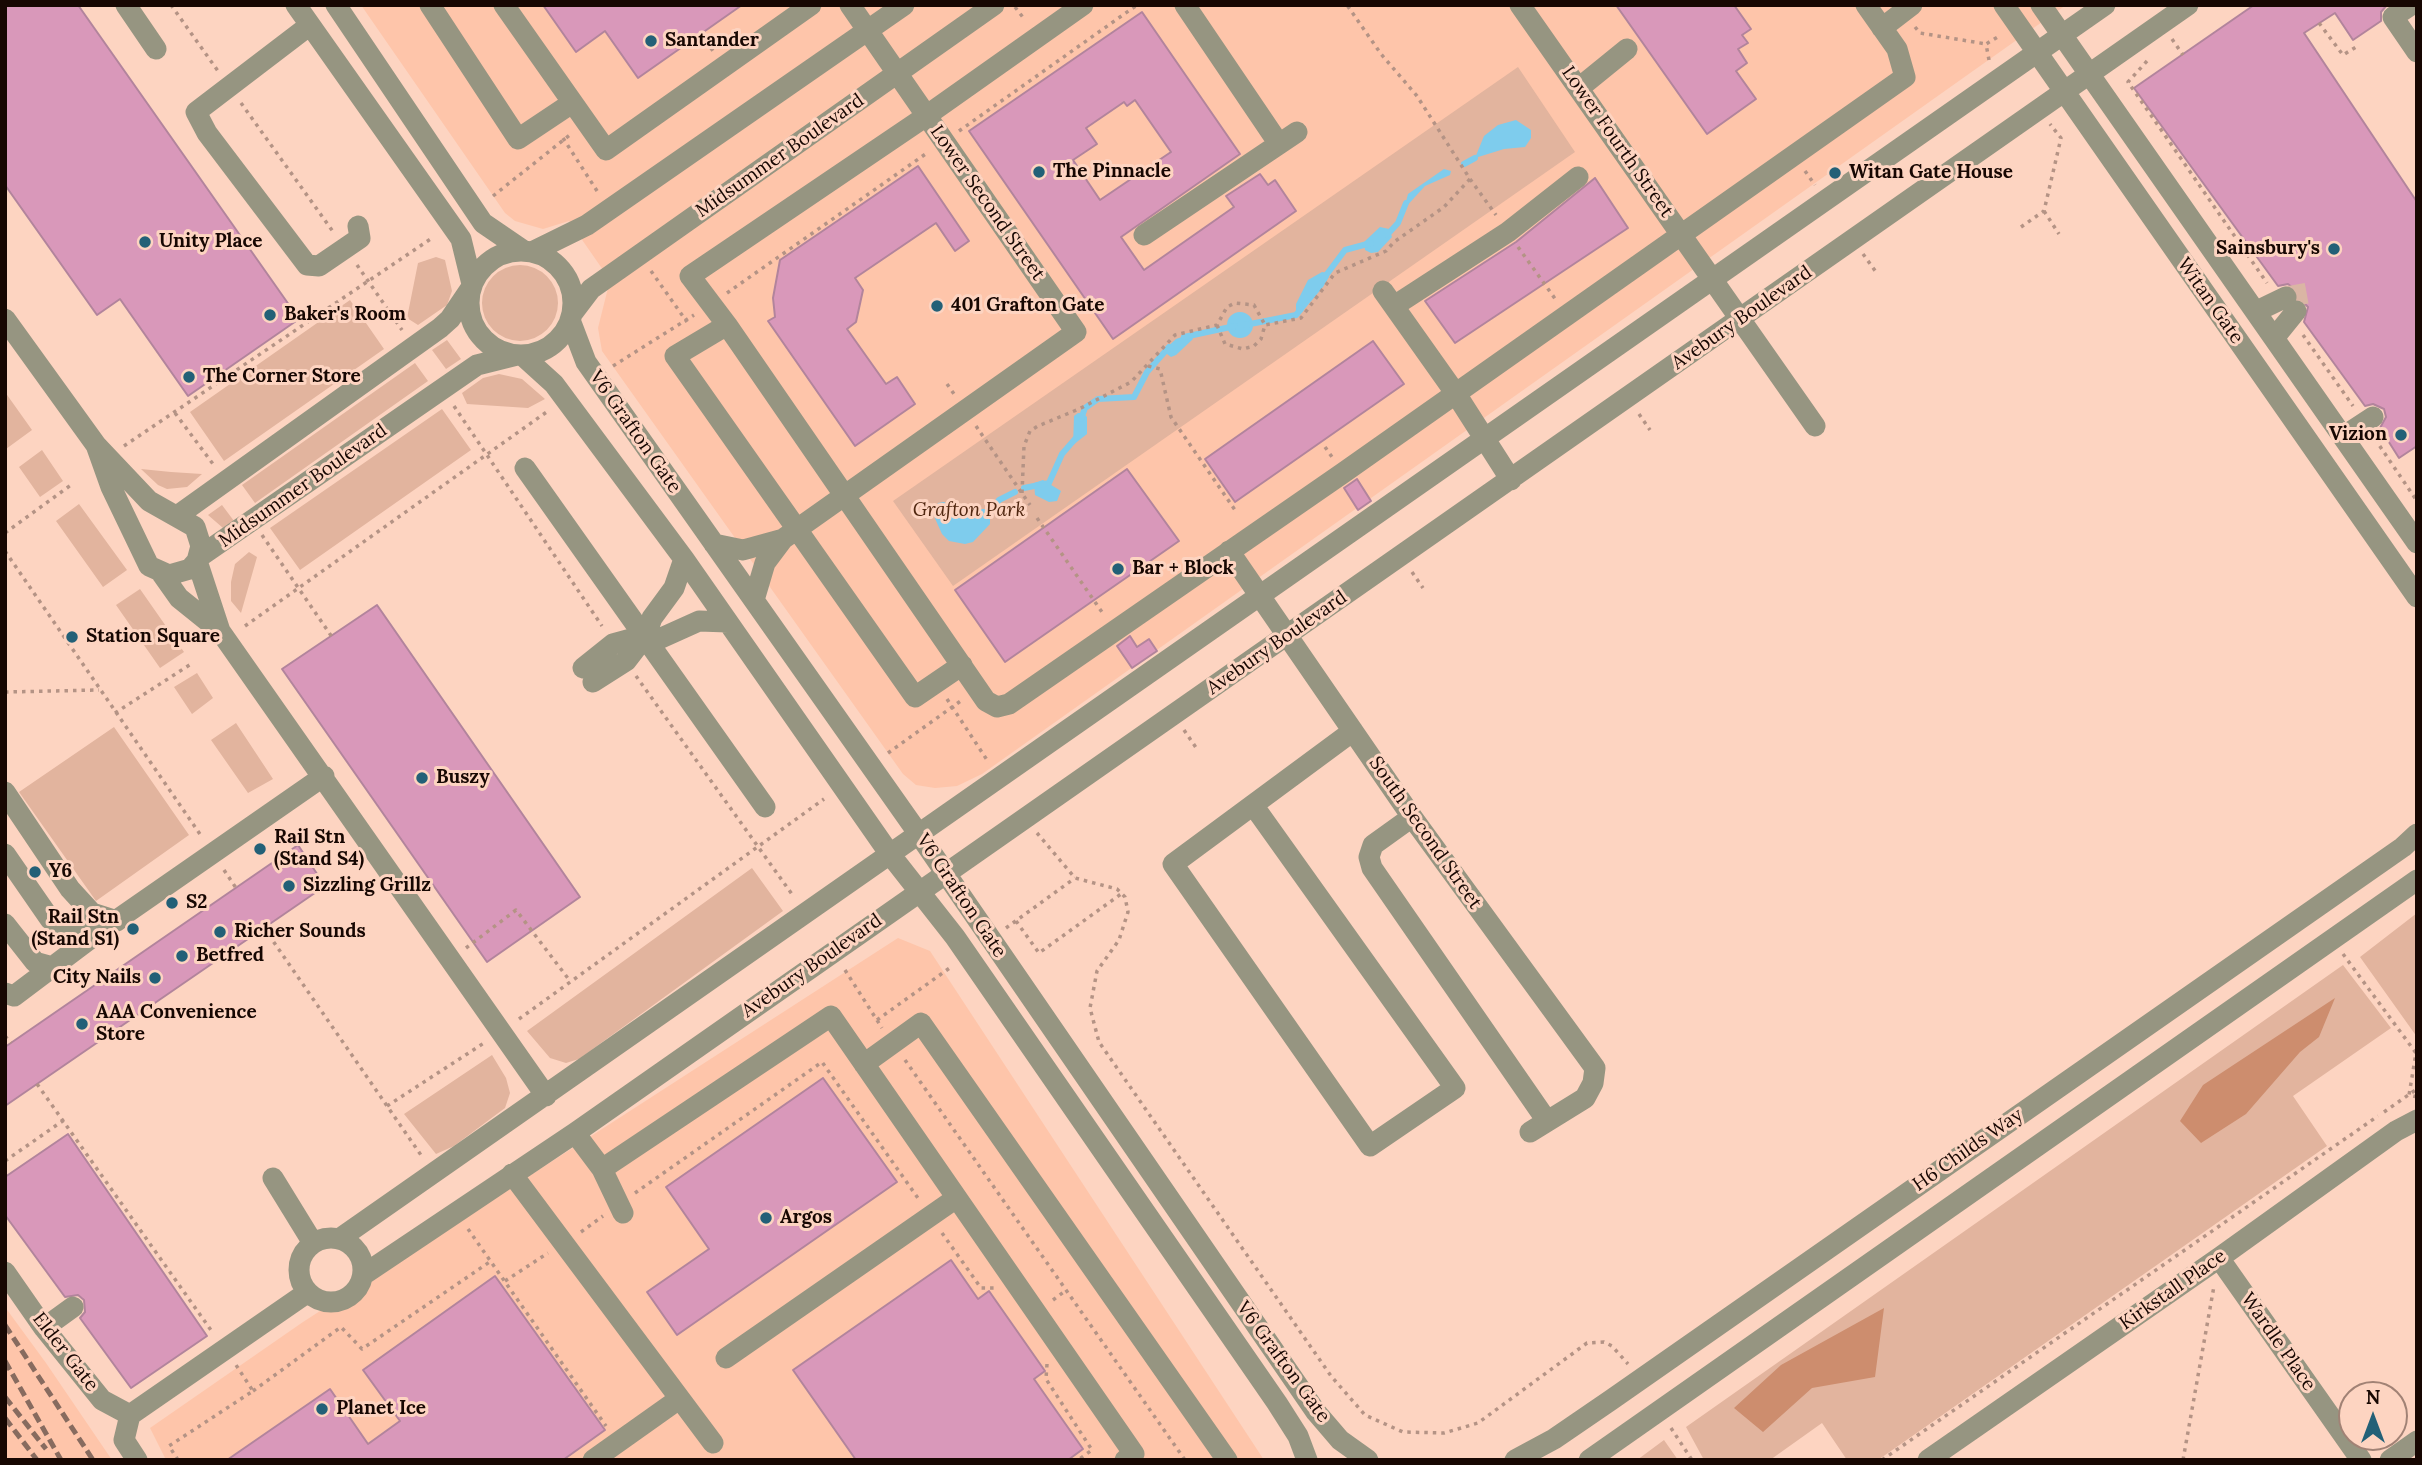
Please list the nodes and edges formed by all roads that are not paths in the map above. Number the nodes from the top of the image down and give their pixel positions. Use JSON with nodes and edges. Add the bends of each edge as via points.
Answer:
{"nodes":[{"id":1,"x":126,"y":5,"type":"edge"},
{"id":2,"x":296,"y":5,"type":"edge"},
{"id":3,"x":429,"y":5,"type":"edge"},
{"id":4,"x":504,"y":5,"type":"edge"},
{"id":5,"x":811,"y":5,"type":"edge"},
{"id":6,"x":850,"y":5,"type":"edge"},
{"id":7,"x":904,"y":5,"type":"edge"},
{"id":8,"x":995,"y":5,"type":"edge"},
{"id":9,"x":1083,"y":5,"type":"edge"},
{"id":10,"x":1185,"y":5,"type":"edge"},
{"id":11,"x":1520,"y":5,"type":"edge"},
{"id":12,"x":1866,"y":5,"type":"edge"},
{"id":13,"x":1912,"y":5,"type":"edge"},
{"id":14,"x":2004,"y":5,"type":"edge"},
{"id":15,"x":2041,"y":5,"type":"edge"},
{"id":16,"x":2105,"y":5,"type":"edge"},
{"id":17,"x":2188,"y":5,"type":"edge"},
{"id":18,"x":2411,"y":5,"type":"edge"},
{"id":19,"x":342,"y":7,"type":"edge"},
{"id":20,"x":310,"y":25,"type":"junction"},
{"id":21,"x":1882,"y":28,"type":"junction"},
{"id":22,"x":867,"y":31,"type":"junction"},
{"id":23,"x":2062,"y":35,"type":"junction"},
{"id":24,"x":156,"y":49,"type":"dead end"},
{"id":25,"x":2037,"y":52,"type":"junction"},
{"id":26,"x":2417,"y":52,"type":"edge"},
{"id":27,"x":1630,"y":54,"type":"dead end"},
{"id":28,"x":898,"y":73,"type":"junction"},
{"id":29,"x":2091,"y":74,"type":"junction"},
{"id":30,"x":2066,"y":91,"type":"junction"},
{"id":31,"x":1582,"y":92,"type":"junction"},
{"id":32,"x":572,"y":103,"type":"junction"},
{"id":33,"x":926,"y":116,"type":"junction"},
{"id":34,"x":1578,"y":177,"type":"dead end"},
{"id":35,"x":358,"y":226,"type":"dead end"},
{"id":36,"x":1144,"y":235,"type":"dead end"},
{"id":37,"x":1682,"y":235,"type":"junction"},
{"id":38,"x":528,"y":251,"type":"junction"},
{"id":39,"x":1713,"y":278,"type":"junction"},
{"id":40,"x":471,"y":286,"type":"junction"},
{"id":41,"x":2257,"y":311,"type":"junction"},
{"id":42,"x":571,"y":317,"type":"junction"},
{"id":43,"x":1741,"y":318,"type":"junction"},
{"id":44,"x":6,"y":323,"type":"edge"},
{"id":45,"x":727,"y":325,"type":"junction"},
{"id":46,"x":2275,"y":337,"type":"junction"},
{"id":47,"x":520,"y":355,"type":"junction"},
{"id":48,"x":1456,"y":394,"type":"junction"},
{"id":49,"x":2368,"y":420,"type":"road end"},
{"id":50,"x":1815,"y":426,"type":"dead end"},
{"id":51,"x":2344,"y":436,"type":"junction"},
{"id":52,"x":1484,"y":438,"type":"junction"},
{"id":53,"x":96,"y":445,"type":"junction"},
{"id":54,"x":525,"y":468,"type":"dead end"},
{"id":55,"x":1511,"y":480,"type":"junction"},
{"id":56,"x":846,"y":496,"type":"junction"},
{"id":57,"x":175,"y":516,"type":"junction"},
{"id":58,"x":790,"y":535,"type":"junction"},
{"id":59,"x":2417,"y":542,"type":"edge"},
{"id":60,"x":714,"y":544,"type":"junction"},
{"id":61,"x":1229,"y":551,"type":"junction"},
{"id":62,"x":142,"y":553,"type":"junction"},
{"id":63,"x":198,"y":559,"type":"junction"},
{"id":64,"x":684,"y":559,"type":"junction"},
{"id":65,"x":162,"y":574,"type":"junction"},
{"id":66,"x":1260,"y":594,"type":"junction"},
{"id":67,"x":2417,"y":597,"type":"edge"},
{"id":68,"x":754,"y":600,"type":"junction"},
{"id":69,"x":728,"y":622,"type":"junction"},
{"id":70,"x":220,"y":631,"type":"junction"},
{"id":71,"x":646,"y":635,"type":"junction"},
{"id":72,"x":1289,"y":635,"type":"junction"},
{"id":73,"x":962,"y":665,"type":"junction"},
{"id":74,"x":588,"y":675,"type":"dead end"},
{"id":75,"x":1353,"y":731,"type":"junction"},
{"id":76,"x":324,"y":776,"type":"junction"},
{"id":77,"x":5,"y":792,"type":"edge"},
{"id":78,"x":1253,"y":805,"type":"junction"},
{"id":79,"x":765,"y":807,"type":"dead end"},
{"id":80,"x":1412,"y":817,"type":"junction"},
{"id":81,"x":918,"y":832,"type":"junction"},
{"id":82,"x":2417,"y":834,"type":"edge"},
{"id":83,"x":889,"y":853,"type":"junction"},
{"id":84,"x":5,"y":854,"type":"edge"},
{"id":85,"x":946,"y":873,"type":"junction"},
{"id":86,"x":2417,"y":880,"type":"edge"},
{"id":87,"x":920,"y":892,"type":"junction"},
{"id":88,"x":117,"y":920,"type":"junction"},
{"id":89,"x":5,"y":924,"type":"edge"},
{"id":90,"x":95,"y":935,"type":"junction"},
{"id":91,"x":53,"y":967,"type":"junction"},
{"id":92,"x":5,"y":993,"type":"edge"},
{"id":93,"x":864,"y":1064,"type":"junction"},
{"id":94,"x":546,"y":1096,"type":"junction"},
{"id":95,"x":2417,"y":1120,"type":"edge"},
{"id":96,"x":575,"y":1133,"type":"junction"},
{"id":97,"x":602,"y":1169,"type":"junction"},
{"id":98,"x":512,"y":1174,"type":"junction"},
{"id":99,"x":273,"y":1178,"type":"dead end"},
{"id":100,"x":955,"y":1199,"type":"junction"},
{"id":101,"x":621,"y":1209,"type":"road end"},
{"id":102,"x":339,"y":1239,"type":"junction"},
{"id":103,"x":313,"y":1243,"type":"junction"},
{"id":104,"x":2219,"y":1258,"type":"junction"},
{"id":105,"x":5,"y":1272,"type":"edge"},
{"id":106,"x":363,"y":1275,"type":"junction"},
{"id":107,"x":308,"y":1292,"type":"junction"},
{"id":108,"x":73,"y":1307,"type":"dead end"},
{"id":109,"x":44,"y":1328,"type":"junction"},
{"id":110,"x":726,"y":1358,"type":"dead end"},
{"id":111,"x":680,"y":1399,"type":"junction"},
{"id":112,"x":1277,"y":1403,"type":"junction"},
{"id":113,"x":130,"y":1415,"type":"junction"},
{"id":114,"x":2417,"y":1441,"type":"edge"},
{"id":115,"x":713,"y":1443,"type":"dead end"},
{"id":116,"x":137,"y":1460,"type":"edge"},
{"id":117,"x":593,"y":1460,"type":"edge"},
{"id":118,"x":1125,"y":1460,"type":"edge"},
{"id":119,"x":1227,"y":1460,"type":"edge"},
{"id":120,"x":1293,"y":1460,"type":"edge"},
{"id":121,"x":1307,"y":1460,"type":"edge"},
{"id":122,"x":1368,"y":1460,"type":"edge"},
{"id":123,"x":1516,"y":1460,"type":"edge"},
{"id":124,"x":1589,"y":1460,"type":"edge"},
{"id":125,"x":1928,"y":1460,"type":"edge"},
{"id":126,"x":2361,"y":1460,"type":"edge"},
{"id":127,"x":2390,"y":1460,"type":"edge"}],
"edges":[{"from":1,"to":24,"type":"street"},
{"from":2,"to":20,"type":"street"},
{"from":3,"to":32,"type":"street","via":[[518,139]]},
{"from":4,"to":32,"type":"street"},
{"from":5,"to":32,"type":"street","via":[[606,150]]},
{"from":6,"to":22,"type":"street","name":"Lower Second Street"},
{"from":7,"to":22,"type":"street"},
{"from":8,"to":28,"type":"street","name":"Midsummer Boulevard"},
{"from":9,"to":33,"type":"street"},
{"from":10,"to":36,"type":"street","via":[[1288,138]]},
{"from":11,"to":31,"type":"street","name":"Lower Fourth Street"},
{"from":12,"to":21,"type":"street"},
{"from":13,"to":21,"type":"street"},
{"from":14,"to":25,"type":"street","name":"Witan Gate"},
{"from":15,"to":23,"type":"street","name":"Witan Gate"},
{"from":16,"to":23,"type":"street"},
{"from":17,"to":29,"type":"street","name":"Avebury Boulevard"},
{"from":18,"to":26,"type":"street","via":[[2393,17]]},
{"from":19,"to":38,"type":"street","via":[[483,223]]},
{"from":20,"to":35,"type":"street","via":[[196,112],[307,265],[319,266],[360,238]]},
{"from":20,"to":40,"type":"street","via":[[460,239]]},
{"from":21,"to":37,"type":"street","via":[[1897,49],[1905,77]]},
{"from":22,"to":28,"type":"street","name":"Lower Second Street"},
{"from":22,"to":38,"type":"street","via":[[587,225]]},
{"from":23,"to":25,"type":"street"},
{"from":23,"to":29,"type":"street","name":"Witan Gate"},
{"from":25,"to":30,"type":"street","name":"Witan Gate"},
{"from":25,"to":39,"type":"street"},
{"from":27,"to":31,"type":"street"},
{"from":28,"to":33,"type":"street","name":"Lower Second Street"},
{"from":28,"to":42,"type":"street","name":"Midsummer Boulevard","via":[[591,289]]},
{"from":29,"to":30,"type":"street","name":"Avebury Boulevard"},
{"from":29,"to":41,"type":"street","name":"Witan Gate"},
{"from":30,"to":43,"type":"street","name":"Avebury Boulevard"},
{"from":30,"to":67,"type":"street","name":"Witan Gate"},
{"from":31,"to":37,"type":"street","name":"Lower Fourth Street"},
{"from":33,"to":45,"type":"street","via":[[690,276]]},
{"from":33,"to":56,"type":"street","name":"Lower Second Street","via":[[1076,332]]},
{"from":34,"to":48,"type":"street","via":[[1508,232],[1388,298]]},
{"from":37,"to":39,"type":"street","name":"Lower Fourth Street"},
{"from":37,"to":48,"type":"street"},
{"from":38,"to":40,"type":"street","via":[[493,259]]},
{"from":38,"to":42,"type":"street","via":[[545,256],[565,275],[573,300]]},
{"from":39,"to":43,"type":"street","name":"Lower Fourth Street"},
{"from":39,"to":52,"type":"street"},
{"from":40,"to":47,"type":"street","via":[[469,307],[484,340]]},
{"from":40,"to":57,"type":"street","via":[[440,328]]},
{"from":41,"to":46,"type":"street","name":"Witan Gate"},
{"from":41,"to":46,"type":"street","via":[[2288,307]]},
{"from":42,"to":47,"type":"street","via":[[552,345]]},
{"from":42,"to":60,"type":"street","name":"V6 Grafton Gate","via":[[586,362]]},
{"from":43,"to":50,"type":"street","name":"Lower Fourth Street"},
{"from":43,"to":55,"type":"street","name":"Avebury Boulevard"},
{"from":44,"to":53,"type":"street"},
{"from":45,"to":56,"type":"street"},
{"from":45,"to":58,"type":"street","via":[[675,356]]},
{"from":46,"to":51,"type":"street","name":"Witan Gate"},
{"from":47,"to":63,"type":"street","name":"Midsummer Boulevard","via":[[487,361],[467,371]]},
{"from":47,"to":64,"type":"street","name":"V6 Grafton Gate","via":[[554,384]]},
{"from":48,"to":52,"type":"street"},
{"from":48,"to":61,"type":"street"},
{"from":49,"to":51,"type":"street"},
{"from":51,"to":59,"type":"street","name":"Witan Gate"},
{"from":52,"to":55,"type":"street"},
{"from":52,"to":66,"type":"street"},
{"from":53,"to":57,"type":"street","via":[[149,501]]},
{"from":53,"to":62,"type":"street"},
{"from":54,"to":71,"type":"street"},
{"from":55,"to":72,"type":"street","name":"Avebury Boulevard"},
{"from":56,"to":58,"type":"street"},
{"from":56,"to":73,"type":"street"},
{"from":57,"to":62,"type":"street","via":[[151,523],[143,535]]},
{"from":57,"to":63,"type":"street","via":[[190,522],[198,533]]},
{"from":58,"to":60,"type":"street","via":[[743,550]]},
{"from":58,"to":68,"type":"street","via":[[765,563]]},
{"from":58,"to":73,"type":"street","via":[[915,697]]},
{"from":60,"to":68,"type":"street","name":"V6 Grafton Gate"},
{"from":61,"to":66,"type":"street","name":"South Second Street"},
{"from":61,"to":73,"type":"street","via":[[1009,704],[992,705]]},
{"from":62,"to":65,"type":"street","via":[[149,566]]},
{"from":63,"to":65,"type":"street","via":[[183,573]]},
{"from":63,"to":70,"type":"street"},
{"from":64,"to":69,"type":"street","name":"V6 Grafton Gate"},
{"from":64,"to":71,"type":"street","via":[[674,588],[652,618]]},
{"from":65,"to":70,"type":"street","via":[[179,598]]},
{"from":66,"to":72,"type":"street","name":"South Second Street"},
{"from":66,"to":81,"type":"street"},
{"from":68,"to":81,"type":"street","name":"V6 Grafton Gate"},
{"from":69,"to":71,"type":"street","via":[[699,621],[659,639]]},
{"from":69,"to":83,"type":"street","name":"V6 Grafton Gate"},
{"from":70,"to":76,"type":"street"},
{"from":71,"to":74,"type":"street"},
{"from":71,"to":79,"type":"street"},
{"from":72,"to":75,"type":"street","name":"South Second Street"},
{"from":72,"to":85,"type":"street","name":"Avebury Boulevard","via":[[1057,797],[1024,826]]},
{"from":75,"to":78,"type":"street"},
{"from":75,"to":80,"type":"street","name":"South Second Street"},
{"from":76,"to":88,"type":"street"},
{"from":76,"to":94,"type":"street"},
{"from":77,"to":88,"type":"street","via":[[70,889],[92,913]]},
{"from":78,"to":78,"type":"street","via":[[1174,864],[1370,1146],[1455,1088]]},
{"from":80,"to":80,"type":"street","name":"South Second Street","via":[[1373,845],[1372,868],[1539,1127],[1585,1097],[1595,1068]]},
{"from":81,"to":83,"type":"street"},
{"from":81,"to":85,"type":"street","name":"V6 Grafton Gate"},
{"from":82,"to":123,"type":"street","name":"H6 Childs Way","via":[[1611,1400]]},
{"from":83,"to":87,"type":"street","name":"V6 Grafton Gate"},
{"from":83,"to":94,"type":"street"},
{"from":84,"to":90,"type":"street","via":[[50,919],[73,933]]},
{"from":85,"to":87,"type":"street","name":"Avebury Boulevard"},
{"from":85,"to":122,"type":"street","name":"V6 Grafton Gate","via":[[1316,1412],[1340,1440]]},
{"from":86,"to":124,"type":"street","name":"H6 Childs Way"},
{"from":87,"to":96,"type":"street","name":"Avebury Boulevard"},
{"from":87,"to":112,"type":"street","name":"V6 Grafton Gate"},
{"from":88,"to":90,"type":"street"},
{"from":89,"to":91,"type":"street","via":[[34,962]]},
{"from":90,"to":91,"type":"street"},
{"from":91,"to":92,"type":"street","via":[[14,996]]},
{"from":93,"to":97,"type":"street","via":[[831,1016]]},
{"from":93,"to":100,"type":"street"},
{"from":93,"to":119,"type":"street","via":[[921,1023]]},
{"from":94,"to":102,"type":"street"},
{"from":95,"to":104,"type":"street","name":"Kirkstall Place"},
{"from":96,"to":97,"type":"street"},
{"from":96,"to":98,"type":"street","name":"Avebury Boulevard"},
{"from":97,"to":101,"type":"street"},
{"from":98,"to":106,"type":"street","name":"Avebury Boulevard"},
{"from":98,"to":111,"type":"street"},
{"from":99,"to":103,"type":"street"},
{"from":100,"to":110,"type":"street"},
{"from":100,"to":118,"type":"street","via":[[1134,1454]]},
{"from":102,"to":103,"type":"street"},
{"from":102,"to":106,"type":"street","via":[[358,1252]]},
{"from":103,"to":107,"type":"street","via":[[300,1262],[300,1276]]},
{"from":104,"to":125,"type":"street","name":"Kirkstall Place"},
{"from":104,"to":126,"type":"street","name":"Wardle Place"},
{"from":105,"to":109,"type":"street","name":"Elder Gate"},
{"from":106,"to":107,"type":"street","via":[[346,1298],[328,1301]]},
{"from":107,"to":113,"type":"street"},
{"from":108,"to":109,"type":"street"},
{"from":109,"to":113,"type":"street","name":"Elder Gate","via":[[102,1399]]},
{"from":111,"to":115,"type":"street"},
{"from":111,"to":117,"type":"street"},
{"from":112,"to":120,"type":"street"},
{"from":112,"to":121,"type":"street","name":"V6 Grafton Gate"},
{"from":113,"to":116,"type":"street","via":[[124,1440]]},
{"from":114,"to":127,"type":"street"}]}
